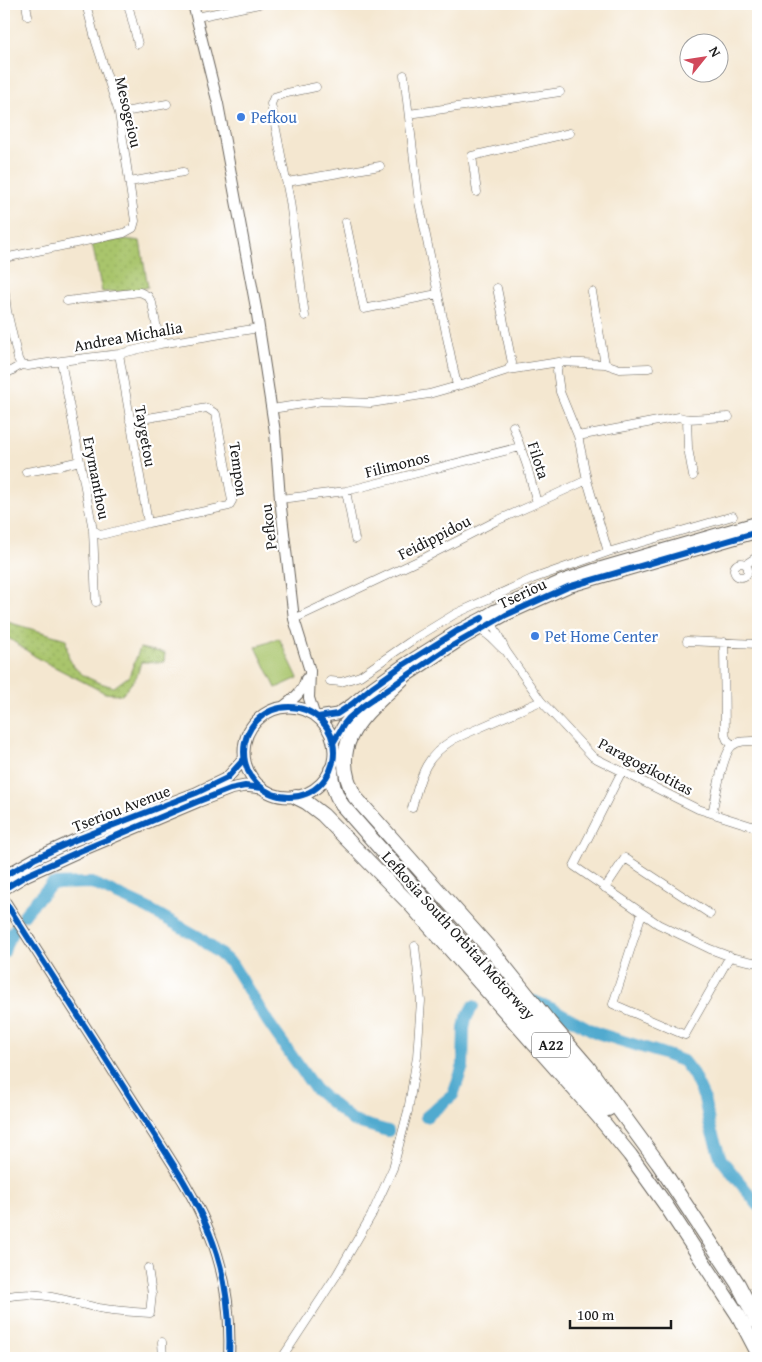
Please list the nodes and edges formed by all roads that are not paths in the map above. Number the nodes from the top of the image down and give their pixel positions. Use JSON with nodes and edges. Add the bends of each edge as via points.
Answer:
{"nodes":[{"id":1,"x":26,"y":4,"type":"edge"},
{"id":2,"x":86,"y":4,"type":"edge"},
{"id":3,"x":128,"y":4,"type":"edge"},
{"id":4,"x":193,"y":4,"type":"edge"},
{"id":5,"x":259,"y":4,"type":"edge"},
{"id":6,"x":28,"y":16,"type":"dead end"},
{"id":7,"x":197,"y":17,"type":"junction"},
{"id":8,"x":138,"y":44,"type":"dead end"},
{"id":9,"x":404,"y":75,"type":"dead end"},
{"id":10,"x":316,"y":87,"type":"dead end"},
{"id":11,"x":560,"y":92,"type":"dead end"},
{"id":12,"x":168,"y":104,"type":"dead end"},
{"id":13,"x":119,"y":113,"type":"junction"},
{"id":14,"x":408,"y":114,"type":"junction"},
{"id":15,"x":570,"y":133,"type":"dead end"},
{"id":16,"x":380,"y":166,"type":"dead end"},
{"id":17,"x":183,"y":172,"type":"dead end"},
{"id":18,"x":130,"y":182,"type":"junction"},
{"id":19,"x":287,"y":182,"type":"junction"},
{"id":20,"x":477,"y":192,"type":"dead end"},
{"id":21,"x":346,"y":222,"type":"dead end"},
{"id":22,"x":4,"y":258,"type":"edge"},
{"id":23,"x":4,"y":286,"type":"edge"},
{"id":24,"x":497,"y":288,"type":"dead end"},
{"id":25,"x":592,"y":292,"type":"dead end"},
{"id":26,"x":437,"y":294,"type":"junction"},
{"id":27,"x":67,"y":301,"type":"dead end"},
{"id":28,"x":5,"y":311,"type":"edge"},
{"id":29,"x":305,"y":316,"type":"dead end"},
{"id":30,"x":259,"y":328,"type":"junction"},
{"id":31,"x":160,"y":344,"type":"junction"},
{"id":32,"x":119,"y":354,"type":"junction"},
{"id":33,"x":61,"y":361,"type":"junction"},
{"id":34,"x":559,"y":362,"type":"junction"},
{"id":35,"x":605,"y":364,"type":"junction"},
{"id":36,"x":21,"y":365,"type":"junction"},
{"id":37,"x":649,"y":368,"type":"dead end"},
{"id":38,"x":508,"y":370,"type":"junction"},
{"id":39,"x":4,"y":375,"type":"edge"},
{"id":40,"x":457,"y":386,"type":"junction"},
{"id":41,"x":272,"y":410,"type":"junction"},
{"id":42,"x":729,"y":417,"type":"dead end"},
{"id":43,"x":687,"y":419,"type":"junction"},
{"id":44,"x":130,"y":420,"type":"junction"},
{"id":45,"x":513,"y":426,"type":"dead end"},
{"id":46,"x":578,"y":436,"type":"junction"},
{"id":47,"x":520,"y":447,"type":"junction"},
{"id":48,"x":80,"y":461,"type":"junction"},
{"id":49,"x":26,"y":472,"type":"dead end"},
{"id":50,"x":693,"y":476,"type":"dead end"},
{"id":51,"x":587,"y":480,"type":"junction"},
{"id":52,"x":346,"y":491,"type":"junction"},
{"id":53,"x":280,"y":499,"type":"junction"},
{"id":54,"x":538,"y":503,"type":"junction"},
{"id":55,"x":733,"y":516,"type":"dead end"},
{"id":56,"x":148,"y":522,"type":"junction"},
{"id":57,"x":758,"y":522,"type":"edge"},
{"id":58,"x":93,"y":530,"type":"junction"},
{"id":59,"x":758,"y":532,"type":"edge"},
{"id":60,"x":355,"y":539,"type":"dead end"},
{"id":61,"x":608,"y":552,"type":"junction"},
{"id":62,"x":758,"y":556,"type":"edge"},
{"id":63,"x":746,"y":564,"type":"dead end"},
{"id":64,"x":96,"y":602,"type":"dead end"},
{"id":65,"x":294,"y":619,"type":"junction"},
{"id":66,"x":492,"y":623,"type":"junction"},
{"id":67,"x":478,"y":630,"type":"junction"},
{"id":68,"x":688,"y":641,"type":"dead end"},
{"id":69,"x":724,"y":642,"type":"junction"},
{"id":70,"x":758,"y":644,"type":"edge"},
{"id":71,"x":506,"y":651,"type":"junction"},
{"id":72,"x":308,"y":663,"type":"junction"},
{"id":73,"x":403,"y":678,"type":"junction"},
{"id":74,"x":330,"y":681,"type":"dead end"},
{"id":75,"x":541,"y":701,"type":"junction"},
{"id":76,"x":284,"y":706,"type":"junction"},
{"id":77,"x":316,"y":716,"type":"junction"},
{"id":78,"x":758,"y":741,"type":"edge"},
{"id":79,"x":333,"y":743,"type":"junction"},
{"id":80,"x":733,"y":745,"type":"junction"},
{"id":81,"x":244,"y":759,"type":"junction"},
{"id":82,"x":331,"y":770,"type":"junction"},
{"id":83,"x":622,"y":771,"type":"junction"},
{"id":84,"x":262,"y":788,"type":"junction"},
{"id":85,"x":296,"y":797,"type":"junction"},
{"id":86,"x":412,"y":808,"type":"dead end"},
{"id":87,"x":712,"y":813,"type":"junction"},
{"id":88,"x":758,"y":828,"type":"edge"},
{"id":89,"x":4,"y":876,"type":"edge"},
{"id":90,"x":605,"y":888,"type":"junction"},
{"id":91,"x":4,"y":889,"type":"edge"},
{"id":92,"x":4,"y":900,"type":"edge"},
{"id":93,"x":642,"y":913,"type":"junction"},
{"id":94,"x":710,"y":914,"type":"dead end"},
{"id":95,"x":415,"y":946,"type":"dead end"},
{"id":96,"x":730,"y":956,"type":"junction"},
{"id":97,"x":758,"y":963,"type":"edge"},
{"id":98,"x":148,"y":1268,"type":"dead end"},
{"id":99,"x":4,"y":1297,"type":"edge"},
{"id":100,"x":758,"y":1323,"type":"edge"},
{"id":101,"x":758,"y":1332,"type":"edge"},
{"id":102,"x":162,"y":1342,"type":"dead end"},
{"id":103,"x":758,"y":1353,"type":"edge"},
{"id":104,"x":163,"y":1358,"type":"edge"},
{"id":105,"x":229,"y":1358,"type":"edge"},
{"id":106,"x":282,"y":1358,"type":"edge"}],
"edges":[{"from":1,"to":6,"type":"street"},
{"from":2,"to":13,"type":"street","name":"Mesogeiou"},
{"from":3,"to":8,"type":"street"},
{"from":4,"to":7,"type":"main road","name":"Pefkou"},
{"from":5,"to":7,"type":"street"},
{"from":7,"to":30,"type":"main road","name":"Pefkou","via":[[218,104]]},
{"from":9,"to":14,"type":"street"},
{"from":10,"to":19,"type":"street","via":[[274,97],[274,124]]},
{"from":11,"to":14,"type":"street"},
{"from":12,"to":13,"type":"street"},
{"from":13,"to":18,"type":"street","name":"Mesogeiou"},
{"from":14,"to":26,"type":"street","via":[[419,202]]},
{"from":15,"to":20,"type":"street","via":[[472,156]]},
{"from":16,"to":19,"type":"street"},
{"from":17,"to":18,"type":"street"},
{"from":18,"to":22,"type":"street","name":"Mesogeiou","via":[[133,228],[124,233]]},
{"from":19,"to":29,"type":"street"},
{"from":21,"to":26,"type":"street","via":[[364,309]]},
{"from":23,"to":28,"type":"street"},
{"from":24,"to":38,"type":"street","via":[[512,363]]},
{"from":25,"to":35,"type":"street"},
{"from":26,"to":40,"type":"street"},
{"from":27,"to":31,"type":"street","via":[[140,292],[152,303]]},
{"from":28,"to":36,"type":"street"},
{"from":30,"to":31,"type":"street","name":"Andrea Michalia"},
{"from":30,"to":41,"type":"main road","name":"Pefkou"},
{"from":31,"to":32,"type":"street","name":"Andrea Michalia"},
{"from":32,"to":33,"type":"street","name":"Andrea Michalia"},
{"from":32,"to":44,"type":"street","name":"Taygetou"},
{"from":33,"to":36,"type":"street","name":"Andrea Michalia"},
{"from":33,"to":48,"type":"street","name":"Erymanthou"},
{"from":34,"to":35,"type":"street"},
{"from":34,"to":38,"type":"street"},
{"from":34,"to":46,"type":"street","via":[[560,392]]},
{"from":35,"to":37,"type":"street","via":[[620,369]]},
{"from":36,"to":39,"type":"street","name":"Andrea Michalia"},
{"from":38,"to":40,"type":"street"},
{"from":40,"to":41,"type":"street","via":[[371,403],[322,401]]},
{"from":41,"to":53,"type":"main road","name":"Pefkou"},
{"from":42,"to":43,"type":"street"},
{"from":43,"to":46,"type":"street","via":[[679,417]]},
{"from":43,"to":50,"type":"street"},
{"from":44,"to":56,"type":"street","name":"Taygetou"},
{"from":44,"to":56,"type":"street","name":"Tempon","via":[[207,408],[216,414],[232,501],[229,506]]},
{"from":45,"to":47,"type":"street","name":"Filota"},
{"from":46,"to":51,"type":"street"},
{"from":47,"to":52,"type":"street","name":"Filimonos"},
{"from":47,"to":54,"type":"street","name":"Filota"},
{"from":48,"to":49,"type":"street"},
{"from":48,"to":58,"type":"street","name":"Erymanthou"},
{"from":51,"to":54,"type":"street","name":"Feidippidou"},
{"from":51,"to":61,"type":"street"},
{"from":52,"to":53,"type":"street","name":"Filimonos"},
{"from":52,"to":60,"type":"street"},
{"from":53,"to":65,"type":"main road","name":"Pefkou"},
{"from":54,"to":65,"type":"street","name":"Feidippidou","via":[[496,520]]},
{"from":55,"to":61,"type":"street"},
{"from":56,"to":58,"type":"street","name":"Tempon","via":[[102,534]]},
{"from":57,"to":77,"type":"main road","name":"Tseriou","via":[[561,581],[457,631],[403,664],[336,714]]},
{"from":58,"to":64,"type":"street","name":"Erymanthou"},
{"from":59,"to":66,"type":"main road","name":"Tseriou","via":[[568,587]]},
{"from":61,"to":74,"type":"street","via":[[532,580],[456,614],[360,676],[341,682]]},
{"from":62,"to":63,"type":"street"},
{"from":65,"to":72,"type":"main road","name":"Pefkou"},
{"from":66,"to":67,"type":"main road","name":"Tseriou"},
{"from":66,"to":71,"type":"street","name":"Paragogikotitas"},
{"from":67,"to":71,"type":"street","via":[[488,634]]},
{"from":67,"to":73,"type":"main road","name":"Tseriou"},
{"from":68,"to":69,"type":"street"},
{"from":69,"to":70,"type":"street"},
{"from":69,"to":80,"type":"street","via":[[725,735]]},
{"from":71,"to":75,"type":"street","name":"Paragogikotitas"},
{"from":72,"to":76,"type":"main road","name":"Pefkou","via":[[302,690]]},
{"from":72,"to":77,"type":"main road","name":"Pefkou","via":[[309,698]]},
{"from":73,"to":79,"type":"main road","name":"Tseriou","via":[[349,718]]},
{"from":73,"to":100,"type":"highway","via":[[362,719],[351,736],[345,767],[355,797],[492,951],[587,1066],[658,1163],[738,1284]]},
{"from":75,"to":83,"type":"street","name":"Paragogikotitas","via":[[593,757]]},
{"from":75,"to":86,"type":"street","via":[[443,746],[430,758],[421,774]]},
{"from":76,"to":77,"type":"main road","via":[[300,707]]},
{"from":76,"to":81,"type":"main road","via":[[269,710],[256,720],[248,731]]},
{"from":77,"to":79,"type":"main road","via":[[326,725]]},
{"from":78,"to":80,"type":"street"},
{"from":79,"to":82,"type":"main road"},
{"from":80,"to":87,"type":"street","via":[[727,753]]},
{"from":81,"to":84,"type":"main road","via":[[248,772]]},
{"from":81,"to":89,"type":"main road","name":"Tseriou Avenue","via":[[227,778],[75,840]]},
{"from":82,"to":85,"type":"main road","via":[[322,783],[309,793]]},
{"from":82,"to":101,"type":"highway","name":"Lefkosia South Orbital Motorway","number":"A22","via":[[331,779],[342,805],[605,1106],[663,1179],[732,1283]]},
{"from":83,"to":87,"type":"street","name":"Paragogikotitas"},
{"from":83,"to":90,"type":"street","via":[[574,866]]},
{"from":84,"to":85,"type":"main road","via":[[282,797]]},
{"from":84,"to":91,"type":"main road","name":"Tseriou Avenue","via":[[244,786],[199,801],[80,851]]},
{"from":85,"to":103,"type":"highway","name":"Lefkosia South Orbital Motorway","number":"A22","via":[[323,816],[410,904],[598,1116],[665,1204],[738,1315]]},
{"from":87,"to":88,"type":"street","name":"Paragogikotitas"},
{"from":90,"to":93,"type":"street"},
{"from":90,"to":94,"type":"street","via":[[625,858]]},
{"from":92,"to":105,"type":"main road","via":[[122,1085],[210,1232],[222,1272],[228,1313]]},
{"from":93,"to":96,"type":"street","via":[[658,924]]},
{"from":93,"to":96,"type":"street","via":[[613,1004],[685,1035]]},
{"from":95,"to":106,"type":"street","via":[[421,1001],[417,1057],[408,1111],[392,1168],[371,1216]]},
{"from":96,"to":97,"type":"street"},
{"from":98,"to":99,"type":"street","via":[[152,1294],[150,1314],[106,1309],[48,1295]]},
{"from":102,"to":104,"type":"street"}]}
